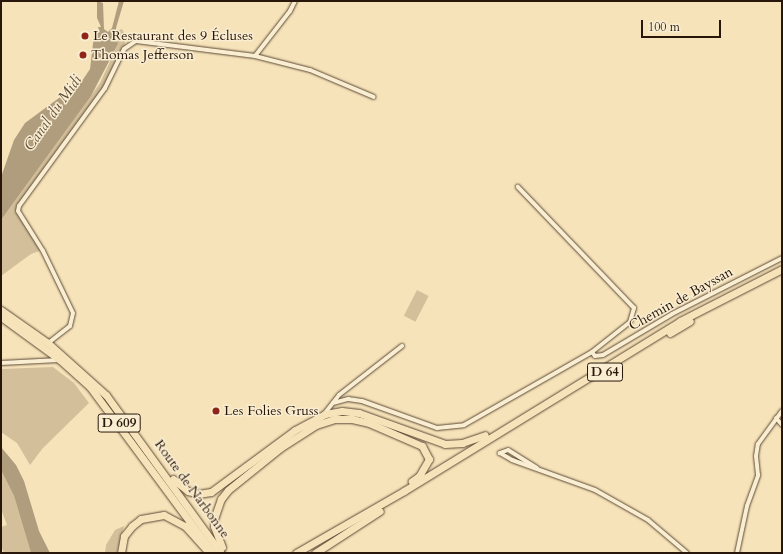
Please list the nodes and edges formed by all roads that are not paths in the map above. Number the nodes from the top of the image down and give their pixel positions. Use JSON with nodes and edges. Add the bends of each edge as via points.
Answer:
{"nodes":[{"id":1,"x":295,"y":1,"type":"edge"},
{"id":2,"x":255,"y":56,"type":"junction"},
{"id":3,"x":374,"y":97,"type":"dead end"},
{"id":4,"x":518,"y":187,"type":"dead end"},
{"id":5,"x":782,"y":258,"type":"edge"},
{"id":6,"x":782,"y":269,"type":"edge"},
{"id":7,"x":719,"y":302,"type":"junction"},
{"id":8,"x":1,"y":310,"type":"edge"},
{"id":9,"x":1,"y":317,"type":"edge"},
{"id":10,"x":46,"y":346,"type":"junction"},
{"id":11,"x":402,"y":346,"type":"dead end"},
{"id":12,"x":592,"y":352,"type":"junction"},
{"id":13,"x":60,"y":360,"type":"junction"},
{"id":14,"x":1,"y":363,"type":"edge"},
{"id":15,"x":73,"y":363,"type":"junction"},
{"id":16,"x":333,"y":403,"type":"junction"},
{"id":17,"x":545,"y":403,"type":"junction"},
{"id":18,"x":782,"y":411,"type":"edge"},
{"id":19,"x":325,"y":414,"type":"junction"},
{"id":20,"x":776,"y":418,"type":"junction"},
{"id":21,"x":334,"y":419,"type":"junction"},
{"id":22,"x":316,"y":424,"type":"junction"},
{"id":23,"x":782,"y":425,"type":"edge"},
{"id":24,"x":140,"y":439,"type":"junction"},
{"id":25,"x":537,"y":468,"type":"junction"},
{"id":26,"x":380,"y":511,"type":"junction"},
{"id":27,"x":352,"y":522,"type":"junction"},
{"id":28,"x":121,"y":553,"type":"edge"},
{"id":29,"x":209,"y":553,"type":"edge"},
{"id":30,"x":213,"y":553,"type":"edge"},
{"id":31,"x":223,"y":553,"type":"edge"},
{"id":32,"x":296,"y":553,"type":"edge"},
{"id":33,"x":304,"y":553,"type":"edge"},
{"id":34,"x":316,"y":553,"type":"edge"},
{"id":35,"x":687,"y":553,"type":"edge"},
{"id":36,"x":737,"y":553,"type":"edge"}],
"edges":[{"from":1,"to":2,"type":"street","via":[[290,12]]},
{"from":2,"to":3,"type":"street","via":[[310,70]]},
{"from":2,"to":10,"type":"street","via":[[136,41],[120,53],[105,88],[19,206],[18,211],[43,251],[73,313],[70,326]]},
{"from":4,"to":12,"type":"street","via":[[634,308],[630,322]]},
{"from":5,"to":12,"type":"street","name":"Chemin de Bayssan","via":[[672,314],[603,355],[595,356]]},
{"from":6,"to":7,"type":"main road","number":"D 64"},
{"from":7,"to":17,"type":"main road","number":"D 64","via":[[680,321]]},
{"from":7,"to":26,"type":"main road","number":"D 64"},
{"from":8,"to":10,"type":"main road","name":"Route de Narbonne","number":"D 609"},
{"from":9,"to":10,"type":"main road","name":"Route de Narbonne","number":"D 609"},
{"from":10,"to":13,"type":"main road","name":"Route de Narbonne","number":"D 609"},
{"from":10,"to":15,"type":"main road","name":"Route de Narbonne","number":"D 609"},
{"from":11,"to":16,"type":"street","via":[[364,374]]},
{"from":12,"to":16,"type":"street","via":[[478,418],[451,428],[423,424],[362,401],[348,399]]},
{"from":13,"to":14,"type":"street"},
{"from":13,"to":15,"type":"street"},
{"from":13,"to":30,"type":"main road","name":"Route de Narbonne","number":"D 609","via":[[77,374],[108,409]]},
{"from":15,"to":24,"type":"main road","name":"Route de Narbonne","number":"D 609","via":[[106,395]]},
{"from":16,"to":19,"type":"street"},
{"from":17,"to":19,"type":"main road","via":[[474,440],[450,443],[427,439],[360,413],[342,411]]},
{"from":17,"to":27,"type":"main road","number":"D 64"},
{"from":18,"to":20,"type":"street"},
{"from":19,"to":21,"type":"street"},
{"from":19,"to":22,"type":"street"},
{"from":19,"to":24,"type":"main road","via":[[295,430],[211,492],[198,494],[179,486]]},
{"from":20,"to":23,"type":"street"},
{"from":20,"to":36,"type":"street","via":[[758,444],[758,475],[747,506]]},
{"from":21,"to":22,"type":"main road"},
{"from":21,"to":27,"type":"main road","via":[[352,419],[369,423],[422,446],[429,459],[419,476]]},
{"from":22,"to":31,"type":"main road","via":[[238,480],[221,499],[214,526]]},
{"from":24,"to":31,"type":"main road","name":"Route de Narbonne","number":"D 609"},
{"from":25,"to":25,"type":"street","via":[[508,450],[500,453],[512,460]]},
{"from":25,"to":35,"type":"street","via":[[595,490],[618,503],[648,520]]},
{"from":26,"to":33,"type":"main road","number":"D 64"},
{"from":26,"to":34,"type":"main road"},
{"from":27,"to":32,"type":"main road","number":"D 64"},
{"from":28,"to":29,"type":"main road","via":[[124,536],[132,526],[141,519],[158,516],[164,516],[186,526]]}]}
